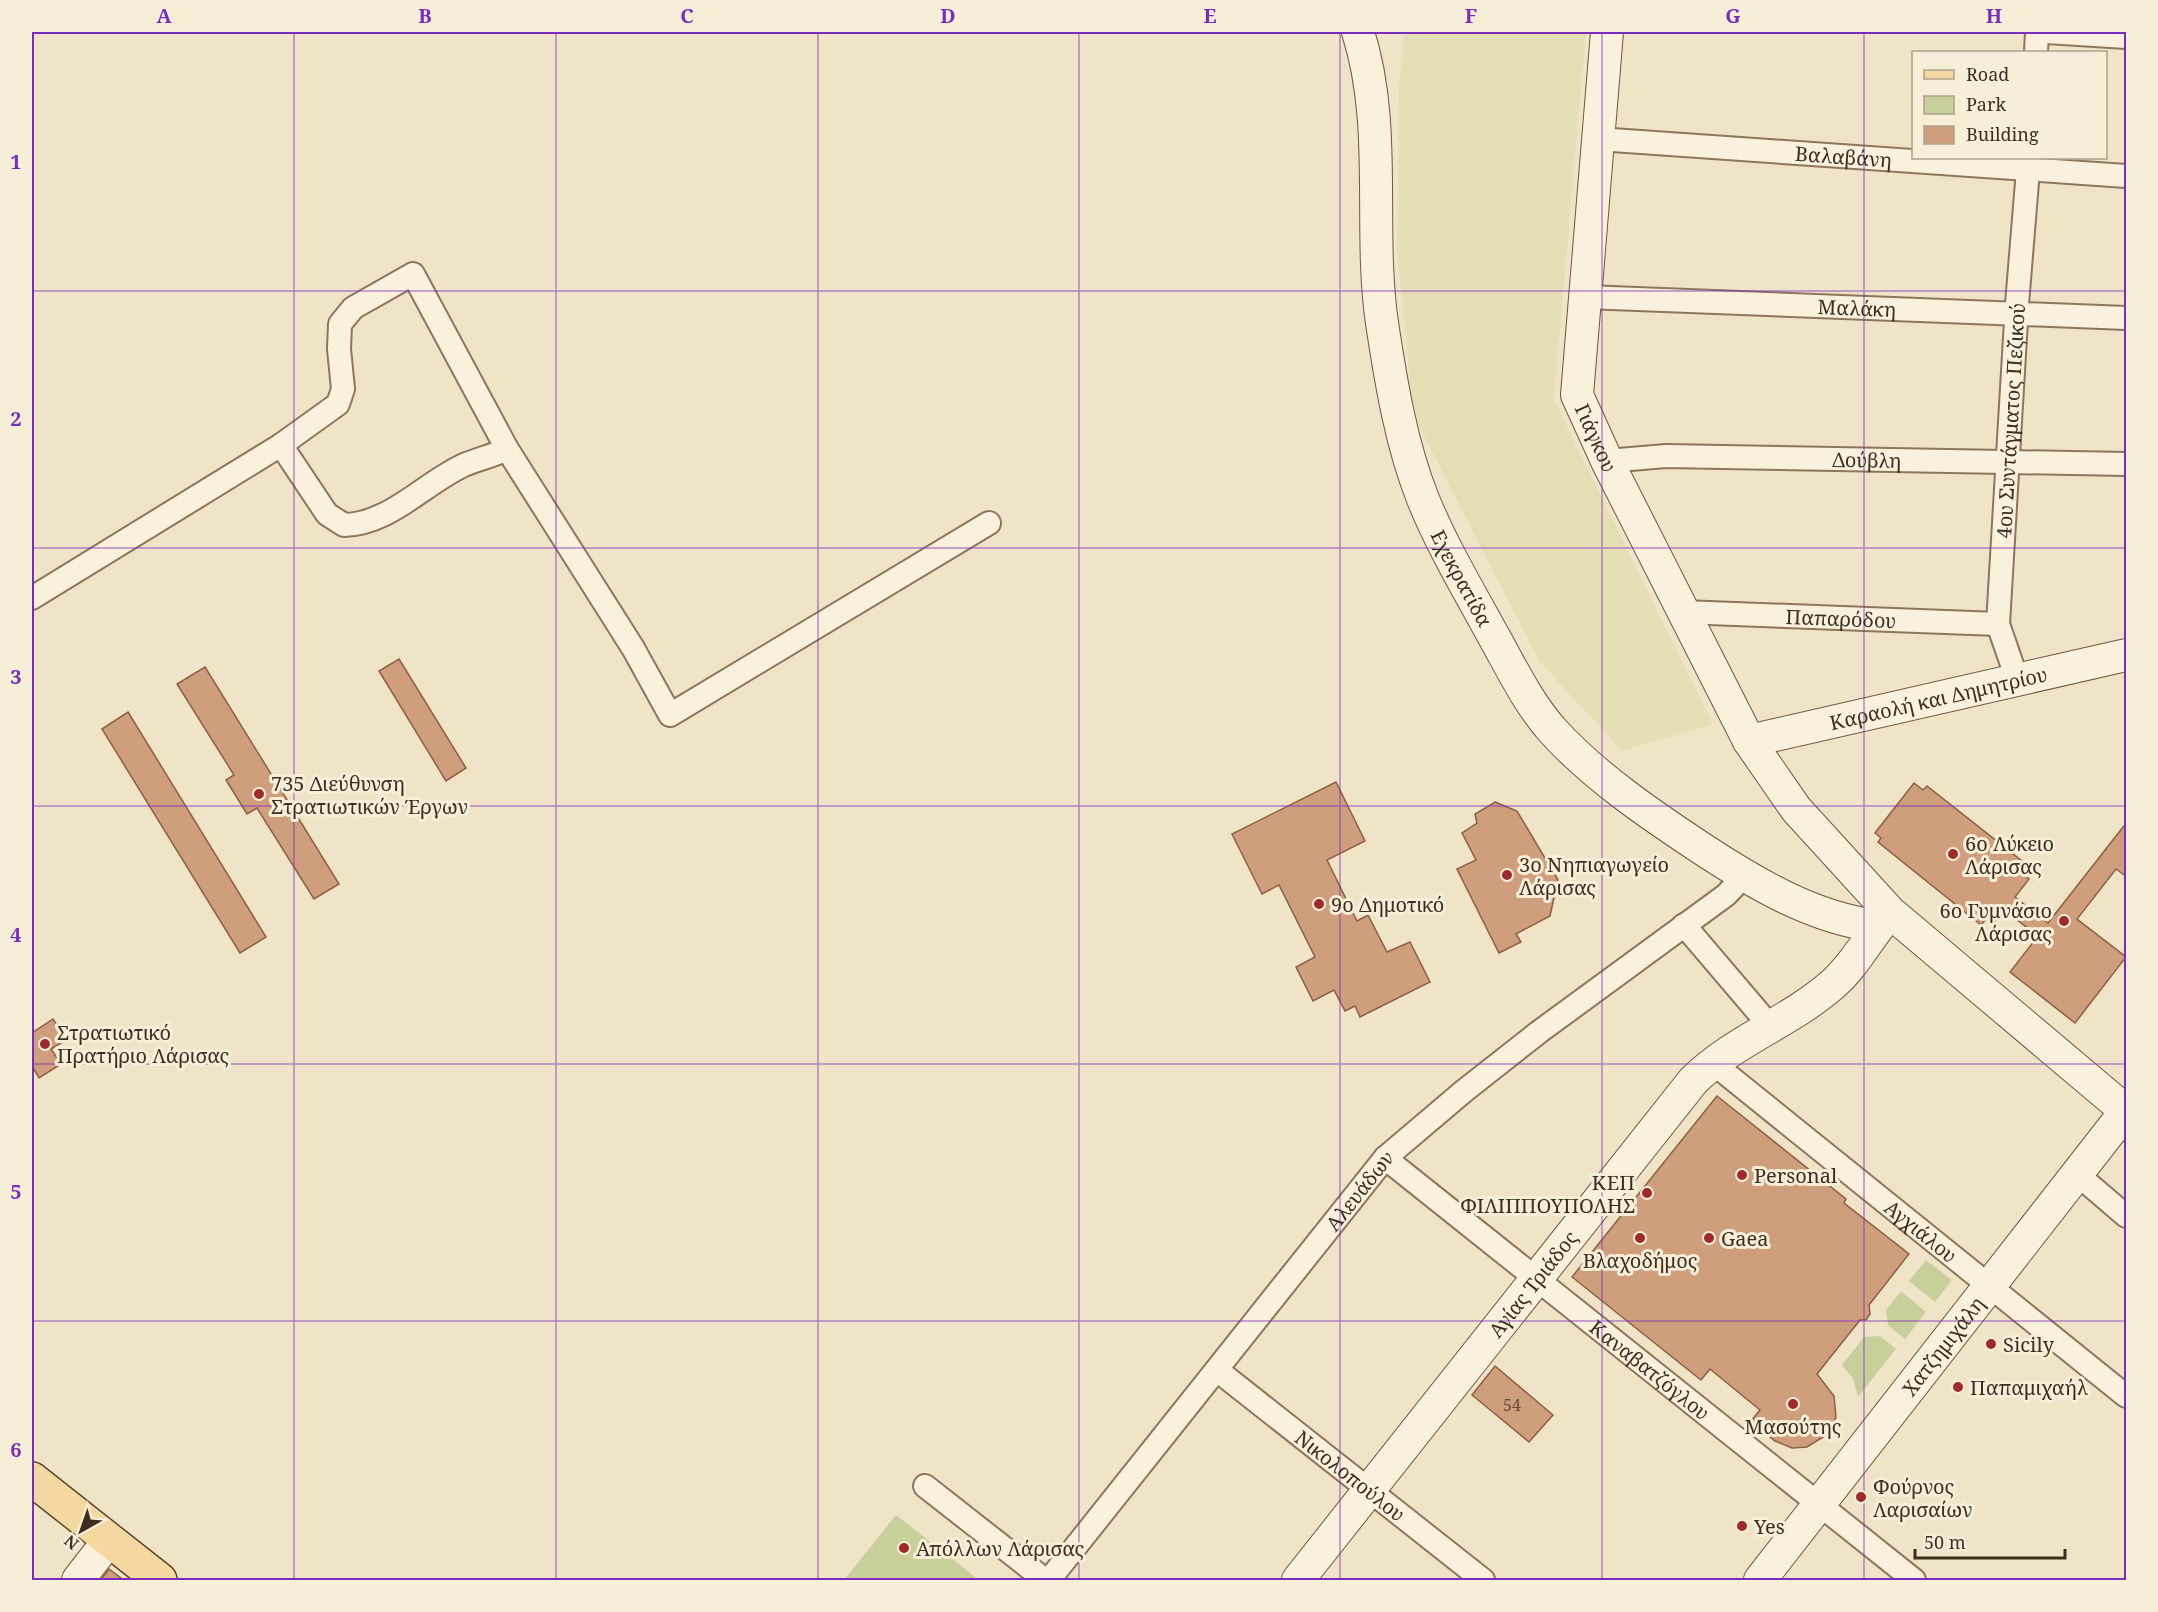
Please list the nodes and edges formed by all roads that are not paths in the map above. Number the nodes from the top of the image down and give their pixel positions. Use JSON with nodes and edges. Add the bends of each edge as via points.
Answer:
{"nodes":[{"id":1,"x":1358,"y":32,"type":"edge"},
{"id":2,"x":1607,"y":32,"type":"edge"},
{"id":3,"x":2037,"y":32,"type":"edge"},
{"id":4,"x":2047,"y":32,"type":"edge"},
{"id":5,"x":2127,"y":37,"type":"edge"},
{"id":6,"x":2036,"y":51,"type":"edge"},
{"id":7,"x":1598,"y":139,"type":"junction"},
{"id":8,"x":1912,"y":156,"type":"edge"},
{"id":9,"x":1957,"y":159,"type":"edge"},
{"id":10,"x":2029,"y":163,"type":"edge"},
{"id":11,"x":2127,"y":176,"type":"edge"},
{"id":12,"x":1585,"y":297,"type":"junction"},
{"id":13,"x":2016,"y":313,"type":"junction"},
{"id":14,"x":2127,"y":318,"type":"edge"},
{"id":15,"x":281,"y":445,"type":"junction"},
{"id":16,"x":507,"y":449,"type":"junction"},
{"id":17,"x":1607,"y":461,"type":"junction"},
{"id":18,"x":2008,"y":462,"type":"junction"},
{"id":19,"x":2127,"y":464,"type":"edge"},
{"id":20,"x":989,"y":523,"type":"dead end"},
{"id":21,"x":32,"y":598,"type":"edge"},
{"id":22,"x":1683,"y":612,"type":"junction"},
{"id":23,"x":1998,"y":624,"type":"junction"},
{"id":24,"x":2127,"y":655,"type":"edge"},
{"id":25,"x":2017,"y":679,"type":"junction"},
{"id":26,"x":1749,"y":741,"type":"junction"},
{"id":27,"x":1744,"y":876,"type":"junction"},
{"id":28,"x":1884,"y":919,"type":"junction"},
{"id":29,"x":1684,"y":925,"type":"junction"},
{"id":30,"x":1770,"y":1026,"type":"junction"},
{"id":31,"x":1714,"y":1064,"type":"junction"},
{"id":32,"x":2126,"y":1111,"type":"edge"},
{"id":33,"x":1385,"y":1158,"type":"junction"},
{"id":34,"x":2077,"y":1174,"type":"junction"},
{"id":35,"x":2127,"y":1216,"type":"edge"},
{"id":36,"x":1537,"y":1279,"type":"junction"},
{"id":37,"x":1991,"y":1287,"type":"junction"},
{"id":38,"x":1217,"y":1370,"type":"junction"},
{"id":39,"x":2127,"y":1396,"type":"edge"},
{"id":40,"x":32,"y":1479,"type":"edge"},
{"id":41,"x":926,"y":1486,"type":"dead end"},
{"id":42,"x":1369,"y":1490,"type":"junction"},
{"id":43,"x":1821,"y":1505,"type":"junction"},
{"id":44,"x":110,"y":1540,"type":"junction"},
{"id":45,"x":78,"y":1581,"type":"edge"},
{"id":46,"x":160,"y":1581,"type":"edge"},
{"id":47,"x":1047,"y":1581,"type":"edge"},
{"id":48,"x":1298,"y":1581,"type":"edge"},
{"id":49,"x":1483,"y":1581,"type":"edge"},
{"id":50,"x":1760,"y":1581,"type":"edge"},
{"id":51,"x":1914,"y":1581,"type":"edge"}],
"edges":[{"from":1,"to":27,"type":"street","name":"Εχεκρατίδα","via":[[1375,120],[1382,320],[1400,424],[1423,499],[1503,653],[1550,728],[1588,765]]},
{"from":2,"to":7,"type":"street","name":"Γιάγκου"},
{"from":3,"to":6,"type":"street"},
{"from":4,"to":5,"type":"street"},
{"from":7,"to":8,"type":"street","name":"Βαλαβάνη"},
{"from":7,"to":12,"type":"street","name":"Γιάγκου"},
{"from":9,"to":10,"type":"street","name":"Βαλαβάνη"},
{"from":10,"to":11,"type":"street","name":"Βαλαβάνη"},
{"from":10,"to":13,"type":"street","name":"4ου Συντάγματος Πεζικού"},
{"from":12,"to":13,"type":"street","name":"Μαλάκη"},
{"from":12,"to":17,"type":"street","name":"Γιάγκου","via":[[1576,394]]},
{"from":13,"to":14,"type":"street","name":"Μαλάκη"},
{"from":13,"to":18,"type":"street","name":"4ου Συντάγματος Πεζικού"},
{"from":15,"to":16,"type":"street","via":[[327,514],[344,525],[371,522],[464,465]]},
{"from":15,"to":16,"type":"street","via":[[338,404],[343,389],[340,324],[353,308],[413,274]]},
{"from":15,"to":21,"type":"street"},
{"from":16,"to":20,"type":"street","via":[[633,648],[670,715]]},
{"from":17,"to":18,"type":"street","name":"Δούβλη","via":[[1666,456]]},
{"from":17,"to":22,"type":"street","name":"Γιάγκου"},
{"from":18,"to":19,"type":"street","name":"Δούβλη"},
{"from":18,"to":23,"type":"street","name":"4ου Συντάγματος Πεζικού"},
{"from":22,"to":23,"type":"street","name":"Παπαρόδου"},
{"from":22,"to":26,"type":"street","name":"Γιάγκου"},
{"from":23,"to":25,"type":"street","name":"4ου Συντάγματος Πεζικού"},
{"from":24,"to":25,"type":"street","name":"Καραολή και Δημητρίου"},
{"from":25,"to":26,"type":"street","name":"Καραολή και Δημητρίου"},
{"from":26,"to":28,"type":"street","name":"Γιάγκου","via":[[1796,809]]},
{"from":27,"to":28,"type":"street","name":"Εχεκρατίδα","via":[[1775,892],[1861,924]]},
{"from":27,"to":29,"type":"street","name":"Αλευάδων","via":[[1726,895]]},
{"from":28,"to":30,"type":"street","name":"Αγίας Τριάδος","via":[[1861,954],[1832,986]]},
{"from":28,"to":32,"type":"street","name":"Γιάγκου"},
{"from":29,"to":30,"type":"street"},
{"from":29,"to":33,"type":"street","name":"Αλευάδων","via":[[1539,1032]]},
{"from":30,"to":31,"type":"street","name":"Αγίας Τριάδος"},
{"from":31,"to":36,"type":"street","name":"Αγίας Τριάδος","via":[[1693,1081]]},
{"from":31,"to":37,"type":"street","name":"Αγχιάλου"},
{"from":32,"to":34,"type":"street","name":"Χατζημιχάλη"},
{"from":33,"to":36,"type":"street","name":"Καναβατζόγλου"},
{"from":33,"to":38,"type":"street","name":"Αλευάδων"},
{"from":34,"to":35,"type":"street"},
{"from":34,"to":37,"type":"street","name":"Χατζημιχάλη"},
{"from":36,"to":42,"type":"street","name":"Αγίας Τριάδος"},
{"from":36,"to":43,"type":"street","name":"Καναβατζόγλου"},
{"from":37,"to":39,"type":"street","name":"Αγχιάλου"},
{"from":37,"to":43,"type":"street","name":"Χατζημιχάλη"},
{"from":38,"to":42,"type":"street","name":"Νικολοπούλου"},
{"from":38,"to":47,"type":"street","name":"Αλευάδων"},
{"from":40,"to":44,"type":"main road"},
{"from":41,"to":47,"type":"street"},
{"from":42,"to":48,"type":"street","name":"Αγίας Τριάδος"},
{"from":42,"to":49,"type":"street","name":"Νικολοπούλου"},
{"from":43,"to":50,"type":"street","name":"Χατζημιχάλη"},
{"from":43,"to":51,"type":"street","name":"Καναβατζόγλου"},
{"from":44,"to":45,"type":"street"},
{"from":44,"to":46,"type":"main road"}]}
